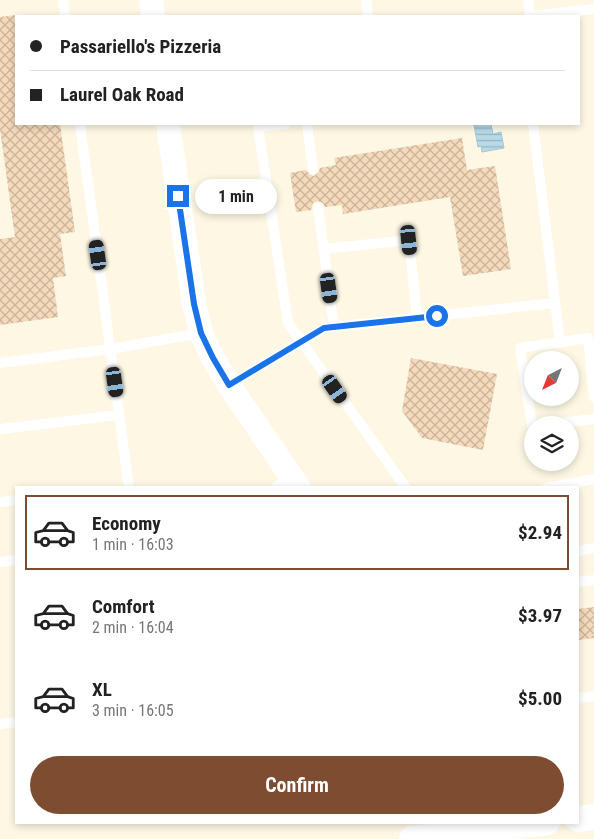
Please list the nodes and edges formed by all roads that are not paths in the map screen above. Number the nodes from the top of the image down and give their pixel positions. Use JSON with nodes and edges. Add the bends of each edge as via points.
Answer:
{"nodes":[{"id":1,"x":63,"y":0,"type":"edge"},
{"id":2,"x":151,"y":0,"type":"edge"},
{"id":3,"x":366,"y":0,"type":"edge"},
{"id":4,"x":528,"y":0,"type":"edge"},
{"id":5,"x":594,"y":9,"type":"edge"},
{"id":6,"x":65,"y":15,"type":"edge"},
{"id":7,"x":153,"y":15,"type":"edge"},
{"id":8,"x":368,"y":15,"type":"edge"},
{"id":9,"x":531,"y":15,"type":"edge"},
{"id":10,"x":540,"y":15,"type":"edge"},
{"id":11,"x":80,"y":125,"type":"edge"},
{"id":12,"x":168,"y":125,"type":"edge"},
{"id":13,"x":277,"y":125,"type":"edge"},
{"id":14,"x":307,"y":125,"type":"edge"},
{"id":15,"x":533,"y":125,"type":"edge"},
{"id":16,"x":313,"y":169,"type":"dead end"},
{"id":17,"x":318,"y":208,"type":"dead end"},
{"id":18,"x":324,"y":249,"type":"junction"},
{"id":19,"x":555,"y":303,"type":"junction"},
{"id":20,"x":417,"y":318,"type":"junction"},
{"id":21,"x":334,"y":327,"type":"junction"},
{"id":22,"x":201,"y":333,"type":"junction"},
{"id":23,"x":301,"y":341,"type":"junction"},
{"id":24,"x":560,"y":342,"type":"junction"},
{"id":25,"x":111,"y":349,"type":"junction"},
{"id":26,"x":0,"y":363,"type":"edge"},
{"id":27,"x":229,"y":385,"type":"junction"},
{"id":28,"x":594,"y":397,"type":"edge"},
{"id":29,"x":119,"y":415,"type":"junction"},
{"id":30,"x":530,"y":416,"type":"edge"},
{"id":31,"x":594,"y":419,"type":"edge"},
{"id":32,"x":579,"y":421,"type":"edge"},
{"id":33,"x":0,"y":429,"type":"edge"},
{"id":34,"x":594,"y":480,"type":"edge"},
{"id":35,"x":288,"y":484,"type":"edge"},
{"id":36,"x":129,"y":486,"type":"edge"},
{"id":37,"x":405,"y":486,"type":"edge"},
{"id":38,"x":558,"y":486,"type":"edge"},
{"id":39,"x":15,"y":500,"type":"edge"},
{"id":40,"x":0,"y":502,"type":"edge"},
{"id":41,"x":594,"y":548,"type":"edge"},
{"id":42,"x":579,"y":551,"type":"edge"},
{"id":43,"x":15,"y":560,"type":"edge"},
{"id":44,"x":0,"y":562,"type":"edge"},
{"id":45,"x":594,"y":580,"type":"edge"},
{"id":46,"x":579,"y":582,"type":"edge"},
{"id":47,"x":594,"y":696,"type":"edge"},
{"id":48,"x":579,"y":698,"type":"edge"},
{"id":49,"x":15,"y":722,"type":"edge"},
{"id":50,"x":0,"y":724,"type":"edge"},
{"id":51,"x":594,"y":817,"type":"edge"},
{"id":52,"x":579,"y":819,"type":"edge"},
{"id":53,"x":527,"y":824,"type":"edge"},
{"id":54,"x":417,"y":835,"type":"edge"}],
"edges":[{"from":1,"to":6,"type":"lane"},
{"from":2,"to":7,"type":"street"},
{"from":3,"to":8,"type":"lane"},
{"from":4,"to":9,"type":"lane"},
{"from":5,"to":10,"type":"lane"},
{"from":11,"to":25,"type":"lane"},
{"from":12,"to":22,"type":"street"},
{"from":13,"to":23,"type":"lane","via":[[258,127],[288,323]]},
{"from":14,"to":16,"type":"lane"},
{"from":15,"to":19,"type":"lane"},
{"from":17,"to":18,"type":"lane"},
{"from":18,"to":20,"type":"lane","via":[[409,240]]},
{"from":18,"to":21,"type":"lane"},
{"from":19,"to":20,"type":"lane"},
{"from":19,"to":24,"type":"lane"},
{"from":20,"to":21,"type":"lane"},
{"from":21,"to":23,"type":"lane","via":[[324,328]]},
{"from":22,"to":25,"type":"lane"},
{"from":22,"to":27,"type":"street"},
{"from":23,"to":27,"type":"lane"},
{"from":23,"to":37,"type":"lane"},
{"from":24,"to":28,"type":"lane","via":[[588,338]]},
{"from":24,"to":30,"type":"lane","via":[[520,348]]},
{"from":25,"to":26,"type":"lane"},
{"from":25,"to":29,"type":"lane"},
{"from":27,"to":35,"type":"street"},
{"from":29,"to":33,"type":"lane"},
{"from":29,"to":36,"type":"lane"},
{"from":31,"to":32,"type":"lane"},
{"from":34,"to":38,"type":"lane"},
{"from":39,"to":40,"type":"lane"},
{"from":41,"to":42,"type":"lane"},
{"from":43,"to":44,"type":"lane"},
{"from":45,"to":46,"type":"lane"},
{"from":47,"to":48,"type":"lane"},
{"from":49,"to":50,"type":"lane"},
{"from":51,"to":52,"type":"main road"},
{"from":53,"to":54,"type":"main road"}]}
